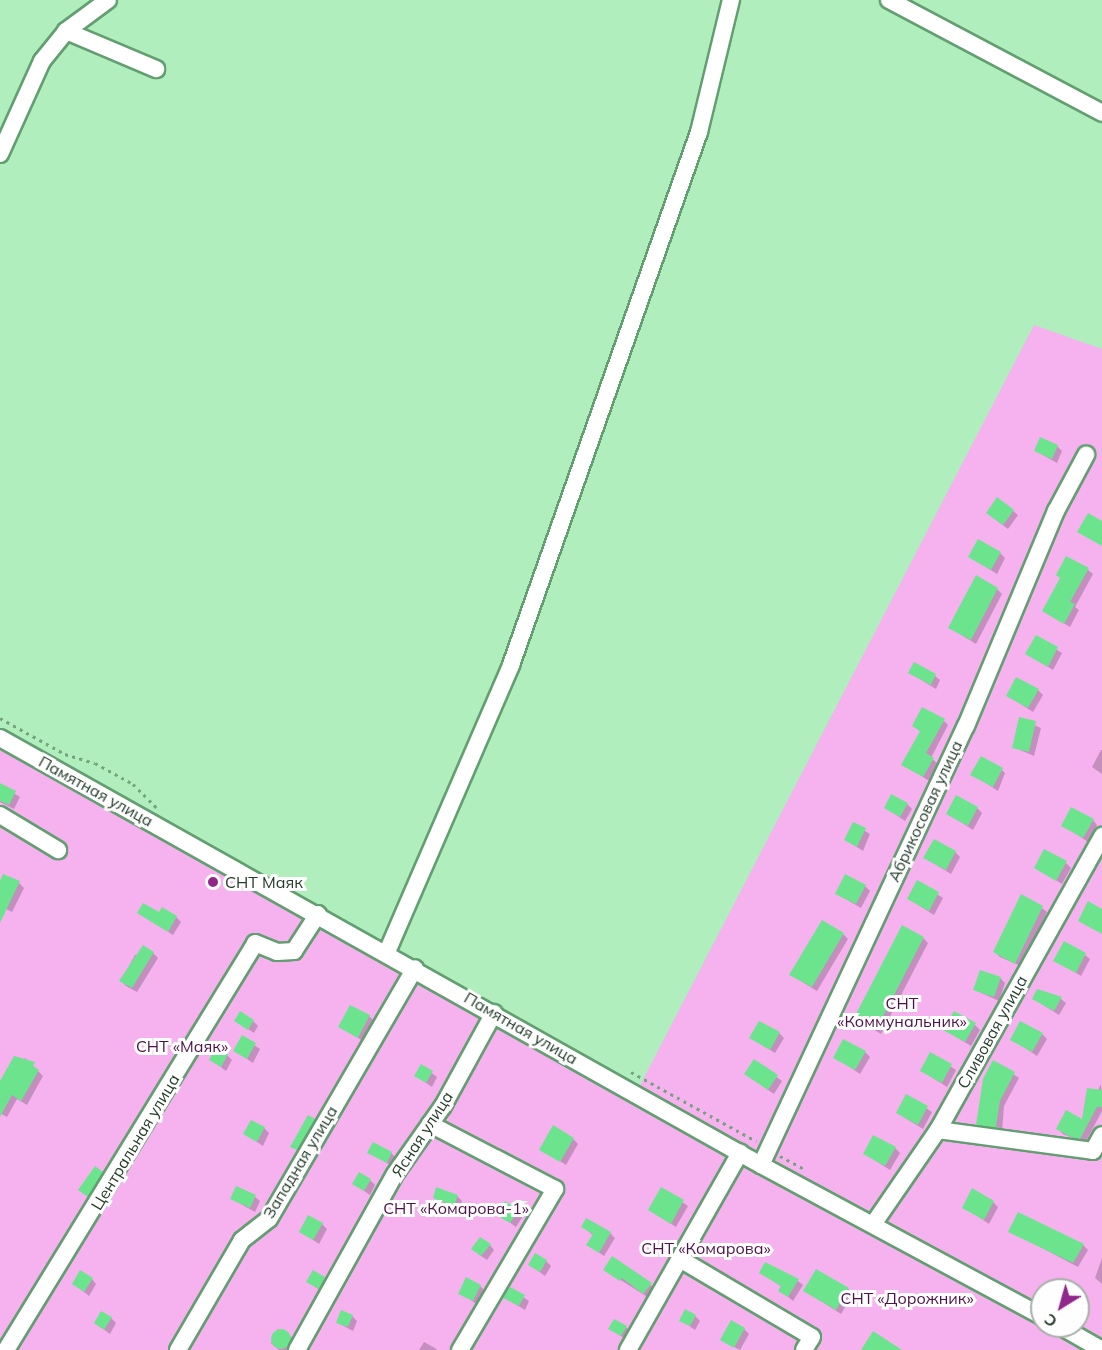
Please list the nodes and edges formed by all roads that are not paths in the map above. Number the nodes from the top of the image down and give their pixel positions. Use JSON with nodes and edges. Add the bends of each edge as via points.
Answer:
{"nodes":[{"id":1,"x":108,"y":0,"type":"edge"},
{"id":2,"x":731,"y":0,"type":"edge"},
{"id":3,"x":889,"y":0,"type":"edge"},
{"id":4,"x":66,"y":31,"type":"junction"},
{"id":5,"x":156,"y":69,"type":"dead end"},
{"id":6,"x":1102,"y":113,"type":"edge"},
{"id":7,"x":0,"y":154,"type":"edge"},
{"id":8,"x":1086,"y":455,"type":"dead end"},
{"id":9,"x":0,"y":738,"type":"edge"},
{"id":10,"x":0,"y":815,"type":"edge"},
{"id":11,"x":1102,"y":836,"type":"edge"},
{"id":12,"x":58,"y":850,"type":"dead end"},
{"id":13,"x":318,"y":914,"type":"junction"},
{"id":14,"x":387,"y":952,"type":"junction"},
{"id":15,"x":415,"y":968,"type":"junction"},
{"id":16,"x":494,"y":1013,"type":"junction"},
{"id":17,"x":430,"y":1124,"type":"junction"},
{"id":18,"x":938,"y":1130,"type":"junction"},
{"id":19,"x":1102,"y":1135,"type":"edge"},
{"id":20,"x":740,"y":1153,"type":"junction"},
{"id":21,"x":761,"y":1165,"type":"junction"},
{"id":22,"x":874,"y":1223,"type":"junction"},
{"id":23,"x":680,"y":1259,"type":"junction"},
{"id":24,"x":1030,"y":1309,"type":"edge"},
{"id":25,"x":1081,"y":1338,"type":"edge"},
{"id":26,"x":6,"y":1350,"type":"edge"},
{"id":27,"x":178,"y":1350,"type":"edge"},
{"id":28,"x":297,"y":1350,"type":"edge"},
{"id":29,"x":460,"y":1350,"type":"edge"},
{"id":30,"x":628,"y":1350,"type":"edge"},
{"id":31,"x":804,"y":1350,"type":"edge"},
{"id":32,"x":1102,"y":1350,"type":"edge"}],
"edges":[{"from":1,"to":4,"type":"street"},
{"from":2,"to":14,"type":"street","via":[[699,132],[511,665]]},
{"from":3,"to":6,"type":"street"},
{"from":4,"to":5,"type":"street"},
{"from":4,"to":7,"type":"street","via":[[42,61]]},
{"from":8,"to":21,"type":"street","name":"Абрикосовая улица","via":[[1056,511],[966,726]]},
{"from":9,"to":13,"type":"street","name":"Памятная улица"},
{"from":10,"to":12,"type":"street"},
{"from":11,"to":18,"type":"street","name":"Сливовая улица"},
{"from":13,"to":14,"type":"street","name":"Памятная улица"},
{"from":13,"to":26,"type":"street","name":"Центральная улица","via":[[294,951],[277,952],[255,943]]},
{"from":14,"to":15,"type":"street","name":"Памятная улица"},
{"from":15,"to":16,"type":"street","name":"Памятная улица"},
{"from":15,"to":27,"type":"street","name":"Западная улица","via":[[269,1219],[243,1240]]},
{"from":16,"to":17,"type":"street","name":"Ясная улица"},
{"from":16,"to":20,"type":"street","name":"Памятная улица"},
{"from":17,"to":28,"type":"street","name":"Ясная улица","via":[[395,1174]]},
{"from":17,"to":29,"type":"street","via":[[555,1189]]},
{"from":18,"to":19,"type":"street","via":[[1093,1151]]},
{"from":18,"to":22,"type":"street","name":"Сливовая улица"},
{"from":20,"to":21,"type":"street","name":"Памятная улица"},
{"from":20,"to":23,"type":"street"},
{"from":21,"to":22,"type":"street","name":"Памятная улица"},
{"from":22,"to":24,"type":"street","name":"Памятная улица"},
{"from":23,"to":30,"type":"street"},
{"from":23,"to":31,"type":"street","via":[[812,1337]]},
{"from":25,"to":32,"type":"street"}]}
